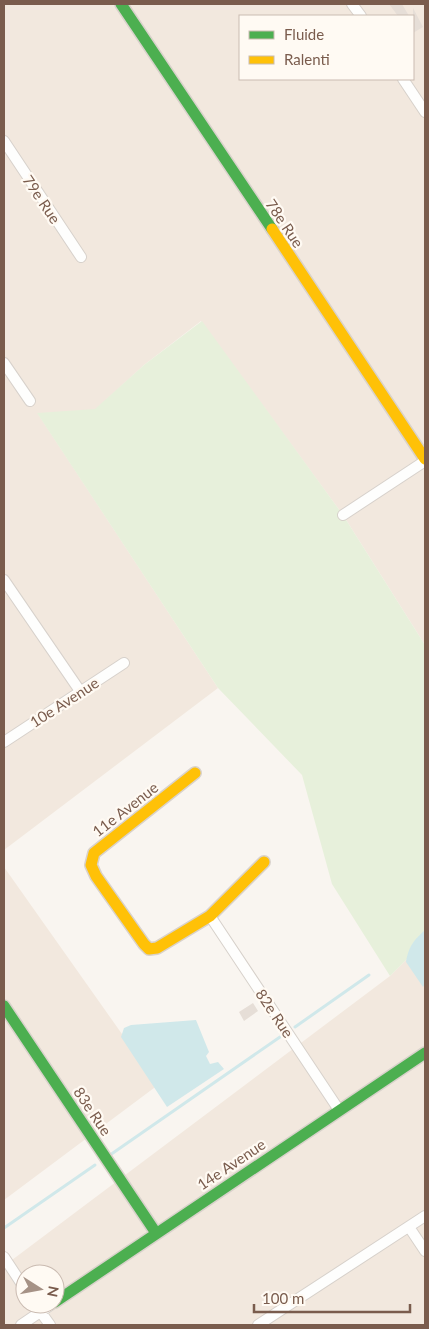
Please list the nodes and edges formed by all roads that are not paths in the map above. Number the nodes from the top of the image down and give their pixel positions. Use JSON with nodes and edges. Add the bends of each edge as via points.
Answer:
{"nodes":[{"id":1,"x":121,"y":4,"type":"edge"},
{"id":2,"x":352,"y":4,"type":"edge"},
{"id":3,"x":360,"y":15,"type":"edge"},
{"id":4,"x":404,"y":80,"type":"edge"},
{"id":5,"x":425,"y":112,"type":"edge"},
{"id":6,"x":4,"y":141,"type":"edge"},
{"id":7,"x":81,"y":257,"type":"dead end"},
{"id":8,"x":4,"y":363,"type":"edge"},
{"id":9,"x":30,"y":401,"type":"dead end"},
{"id":10,"x":425,"y":460,"type":"edge"},
{"id":11,"x":343,"y":515,"type":"dead end"},
{"id":12,"x":4,"y":580,"type":"edge"},
{"id":13,"x":124,"y":663,"type":"dead end"},
{"id":14,"x":80,"y":691,"type":"junction"},
{"id":15,"x":4,"y":742,"type":"edge"},
{"id":16,"x":195,"y":773,"type":"dead end"},
{"id":17,"x":264,"y":862,"type":"dead end"},
{"id":18,"x":210,"y":916,"type":"junction"},
{"id":19,"x":4,"y":1006,"type":"edge"},
{"id":20,"x":425,"y":1053,"type":"edge"},
{"id":21,"x":340,"y":1110,"type":"junction"},
{"id":22,"x":425,"y":1216,"type":"edge"},
{"id":23,"x":410,"y":1227,"type":"junction"},
{"id":24,"x":156,"y":1233,"type":"junction"},
{"id":25,"x":425,"y":1251,"type":"edge"},
{"id":26,"x":4,"y":1257,"type":"edge"},
{"id":27,"x":15,"y":1274,"type":"edge"},
{"id":28,"x":65,"y":1295,"type":"edge"},
{"id":29,"x":32,"y":1314,"type":"edge"},
{"id":30,"x":42,"y":1314,"type":"edge"},
{"id":31,"x":21,"y":1325,"type":"edge"},
{"id":32,"x":50,"y":1325,"type":"edge"},
{"id":33,"x":258,"y":1325,"type":"edge"}],
"edges":[{"from":1,"to":10,"type":"street","name":"78e Rue"},
{"from":2,"to":3,"type":"street"},
{"from":4,"to":5,"type":"street"},
{"from":6,"to":7,"type":"street","name":"79e Rue"},
{"from":8,"to":9,"type":"street"},
{"from":10,"to":11,"type":"street"},
{"from":12,"to":14,"type":"street"},
{"from":13,"to":14,"type":"street","name":"10e Avenue"},
{"from":14,"to":15,"type":"street","name":"10e Avenue"},
{"from":16,"to":18,"type":"street","name":"11e Avenue","via":[[94,853],[91,865],[149,949]]},
{"from":17,"to":18,"type":"street"},
{"from":18,"to":21,"type":"street","name":"82e Rue"},
{"from":19,"to":24,"type":"street","name":"83e Rue"},
{"from":20,"to":21,"type":"street","name":"14e Avenue"},
{"from":21,"to":24,"type":"street","name":"14e Avenue"},
{"from":22,"to":23,"type":"street"},
{"from":23,"to":25,"type":"street"},
{"from":23,"to":33,"type":"street"},
{"from":24,"to":28,"type":"street","name":"14e Avenue"},
{"from":26,"to":27,"type":"street"},
{"from":29,"to":31,"type":"street"},
{"from":30,"to":32,"type":"street"}]}
